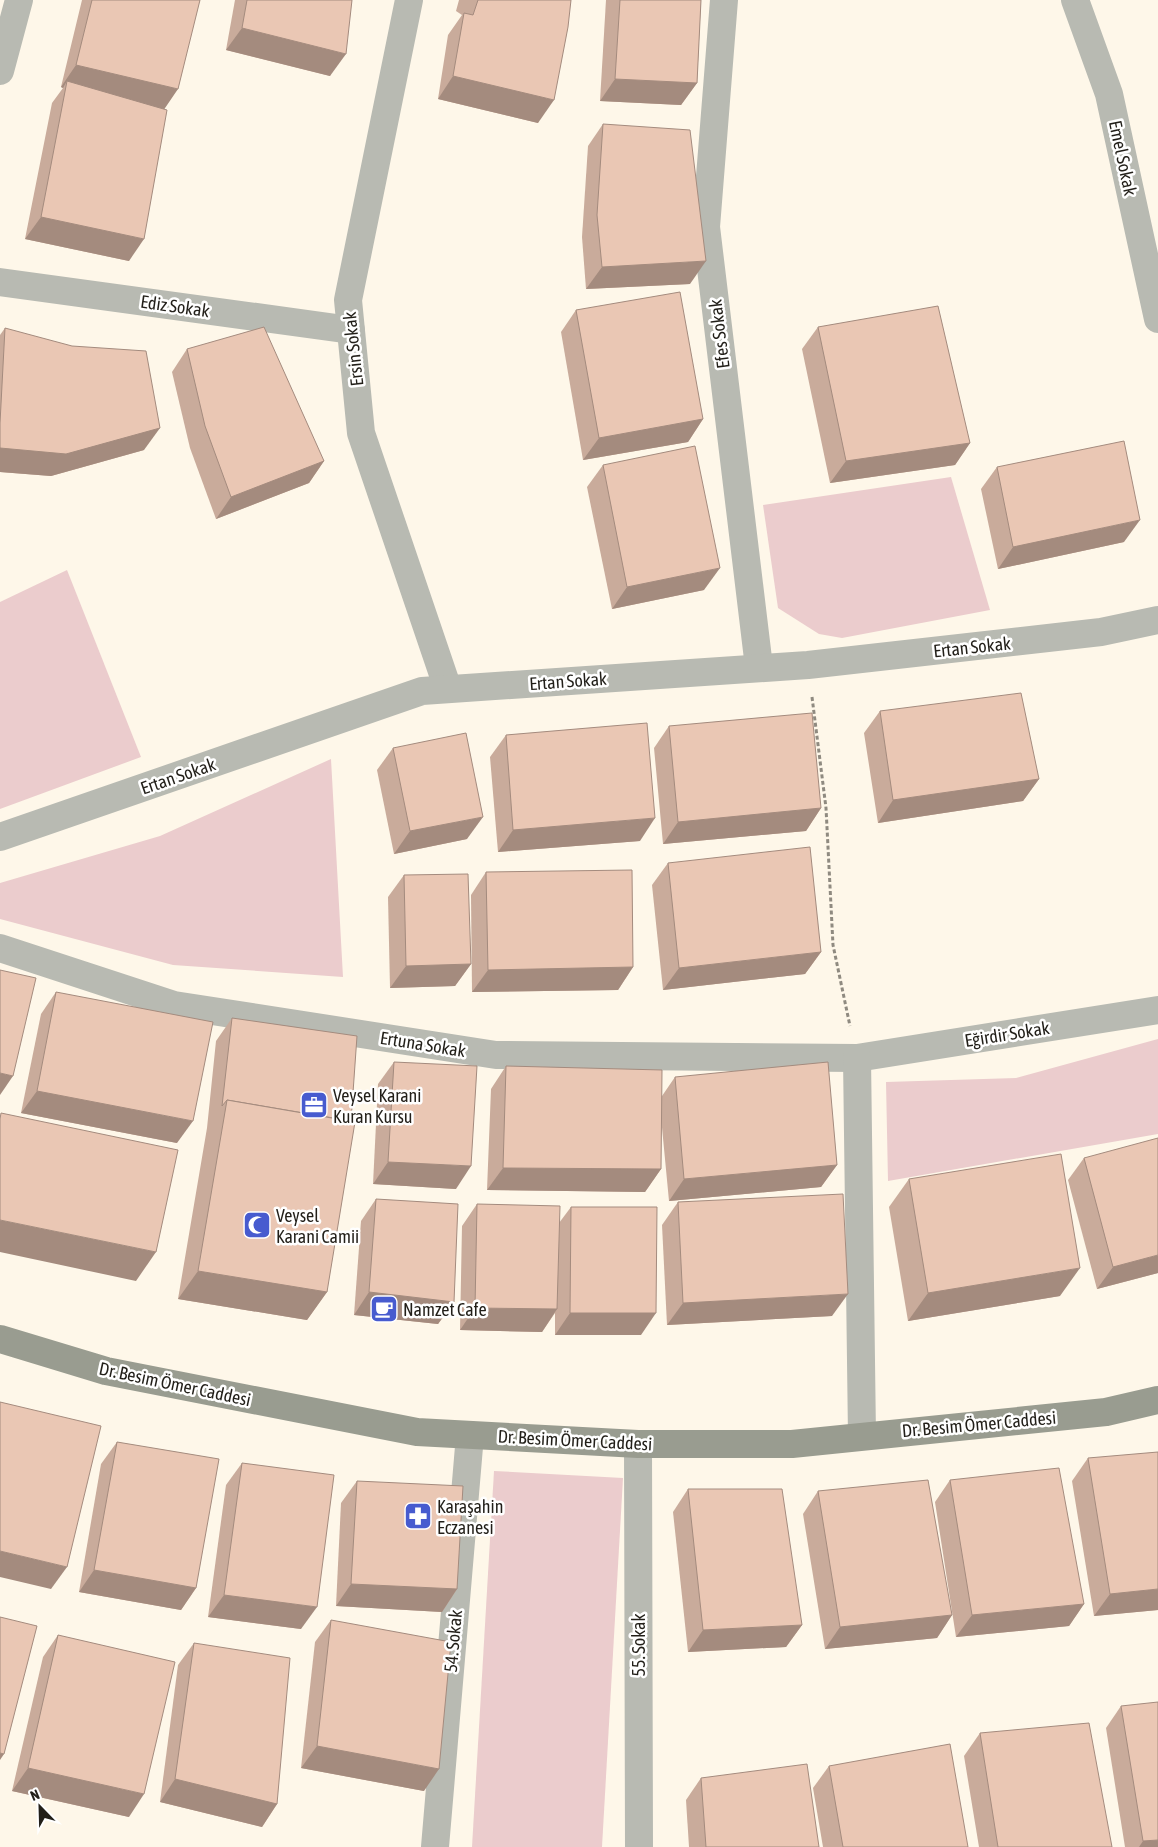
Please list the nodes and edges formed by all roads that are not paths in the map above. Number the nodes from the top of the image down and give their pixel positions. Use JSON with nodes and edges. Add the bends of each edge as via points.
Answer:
{"nodes":[{"id":1,"x":20,"y":0,"type":"edge"},
{"id":2,"x":409,"y":0,"type":"edge"},
{"id":3,"x":724,"y":0,"type":"edge"},
{"id":4,"x":1075,"y":0,"type":"edge"},
{"id":5,"x":0,"y":71,"type":"edge"},
{"id":6,"x":0,"y":282,"type":"edge"},
{"id":7,"x":1158,"y":319,"type":"edge"},
{"id":8,"x":351,"y":330,"type":"junction"},
{"id":9,"x":1158,"y":620,"type":"edge"},
{"id":10,"x":759,"y":667,"type":"junction"},
{"id":11,"x":448,"y":690,"type":"junction"},
{"id":12,"x":0,"y":837,"type":"edge"},
{"id":13,"x":0,"y":948,"type":"edge"},
{"id":14,"x":1158,"y":1010,"type":"edge"},
{"id":15,"x":857,"y":1058,"type":"junction"},
{"id":16,"x":0,"y":1339,"type":"edge"},
{"id":17,"x":1158,"y":1400,"type":"edge"},
{"id":18,"x":470,"y":1435,"type":"junction"},
{"id":19,"x":862,"y":1436,"type":"junction"},
{"id":20,"x":638,"y":1444,"type":"junction"},
{"id":21,"x":435,"y":1847,"type":"edge"},
{"id":22,"x":639,"y":1847,"type":"edge"}],
"edges":[{"from":1,"to":5,"type":"street"},
{"from":2,"to":8,"type":"street","name":"Ersin Sokak","via":[[348,300]]},
{"from":3,"to":10,"type":"street","name":"Efes Sokak","via":[[706,227]]},
{"from":4,"to":7,"type":"street","name":"Emel Sokak","via":[[1109,94]]},
{"from":6,"to":8,"type":"street","name":"Ediz Sokak"},
{"from":8,"to":11,"type":"street","name":"Ersin Sokak","via":[[361,433]]},
{"from":9,"to":10,"type":"street","name":"Ertan Sokak","via":[[1101,632],[808,665]]},
{"from":10,"to":11,"type":"street","name":"Ertan Sokak"},
{"from":11,"to":12,"type":"street","name":"Ertan Sokak","via":[[422,691]]},
{"from":13,"to":15,"type":"street","name":"Ertuna Sokak","via":[[174,1005],[496,1055]]},
{"from":14,"to":15,"type":"street","name":"Eğirdir Sokak"},
{"from":15,"to":19,"type":"street"},
{"from":16,"to":18,"type":"main road","name":"Dr. Besim Ömer Caddesi","via":[[106,1372],[417,1432]]},
{"from":17,"to":19,"type":"main road","name":"Dr. Besim Ömer Caddesi","via":[[1106,1412]]},
{"from":18,"to":20,"type":"main road","name":"Dr. Besim Ömer Caddesi"},
{"from":18,"to":21,"type":"street","name":"54. Sokak"},
{"from":19,"to":20,"type":"main road","name":"Dr. Besim Ömer Caddesi","via":[[792,1444]]},
{"from":20,"to":22,"type":"street","name":"55. Sokak"}]}
